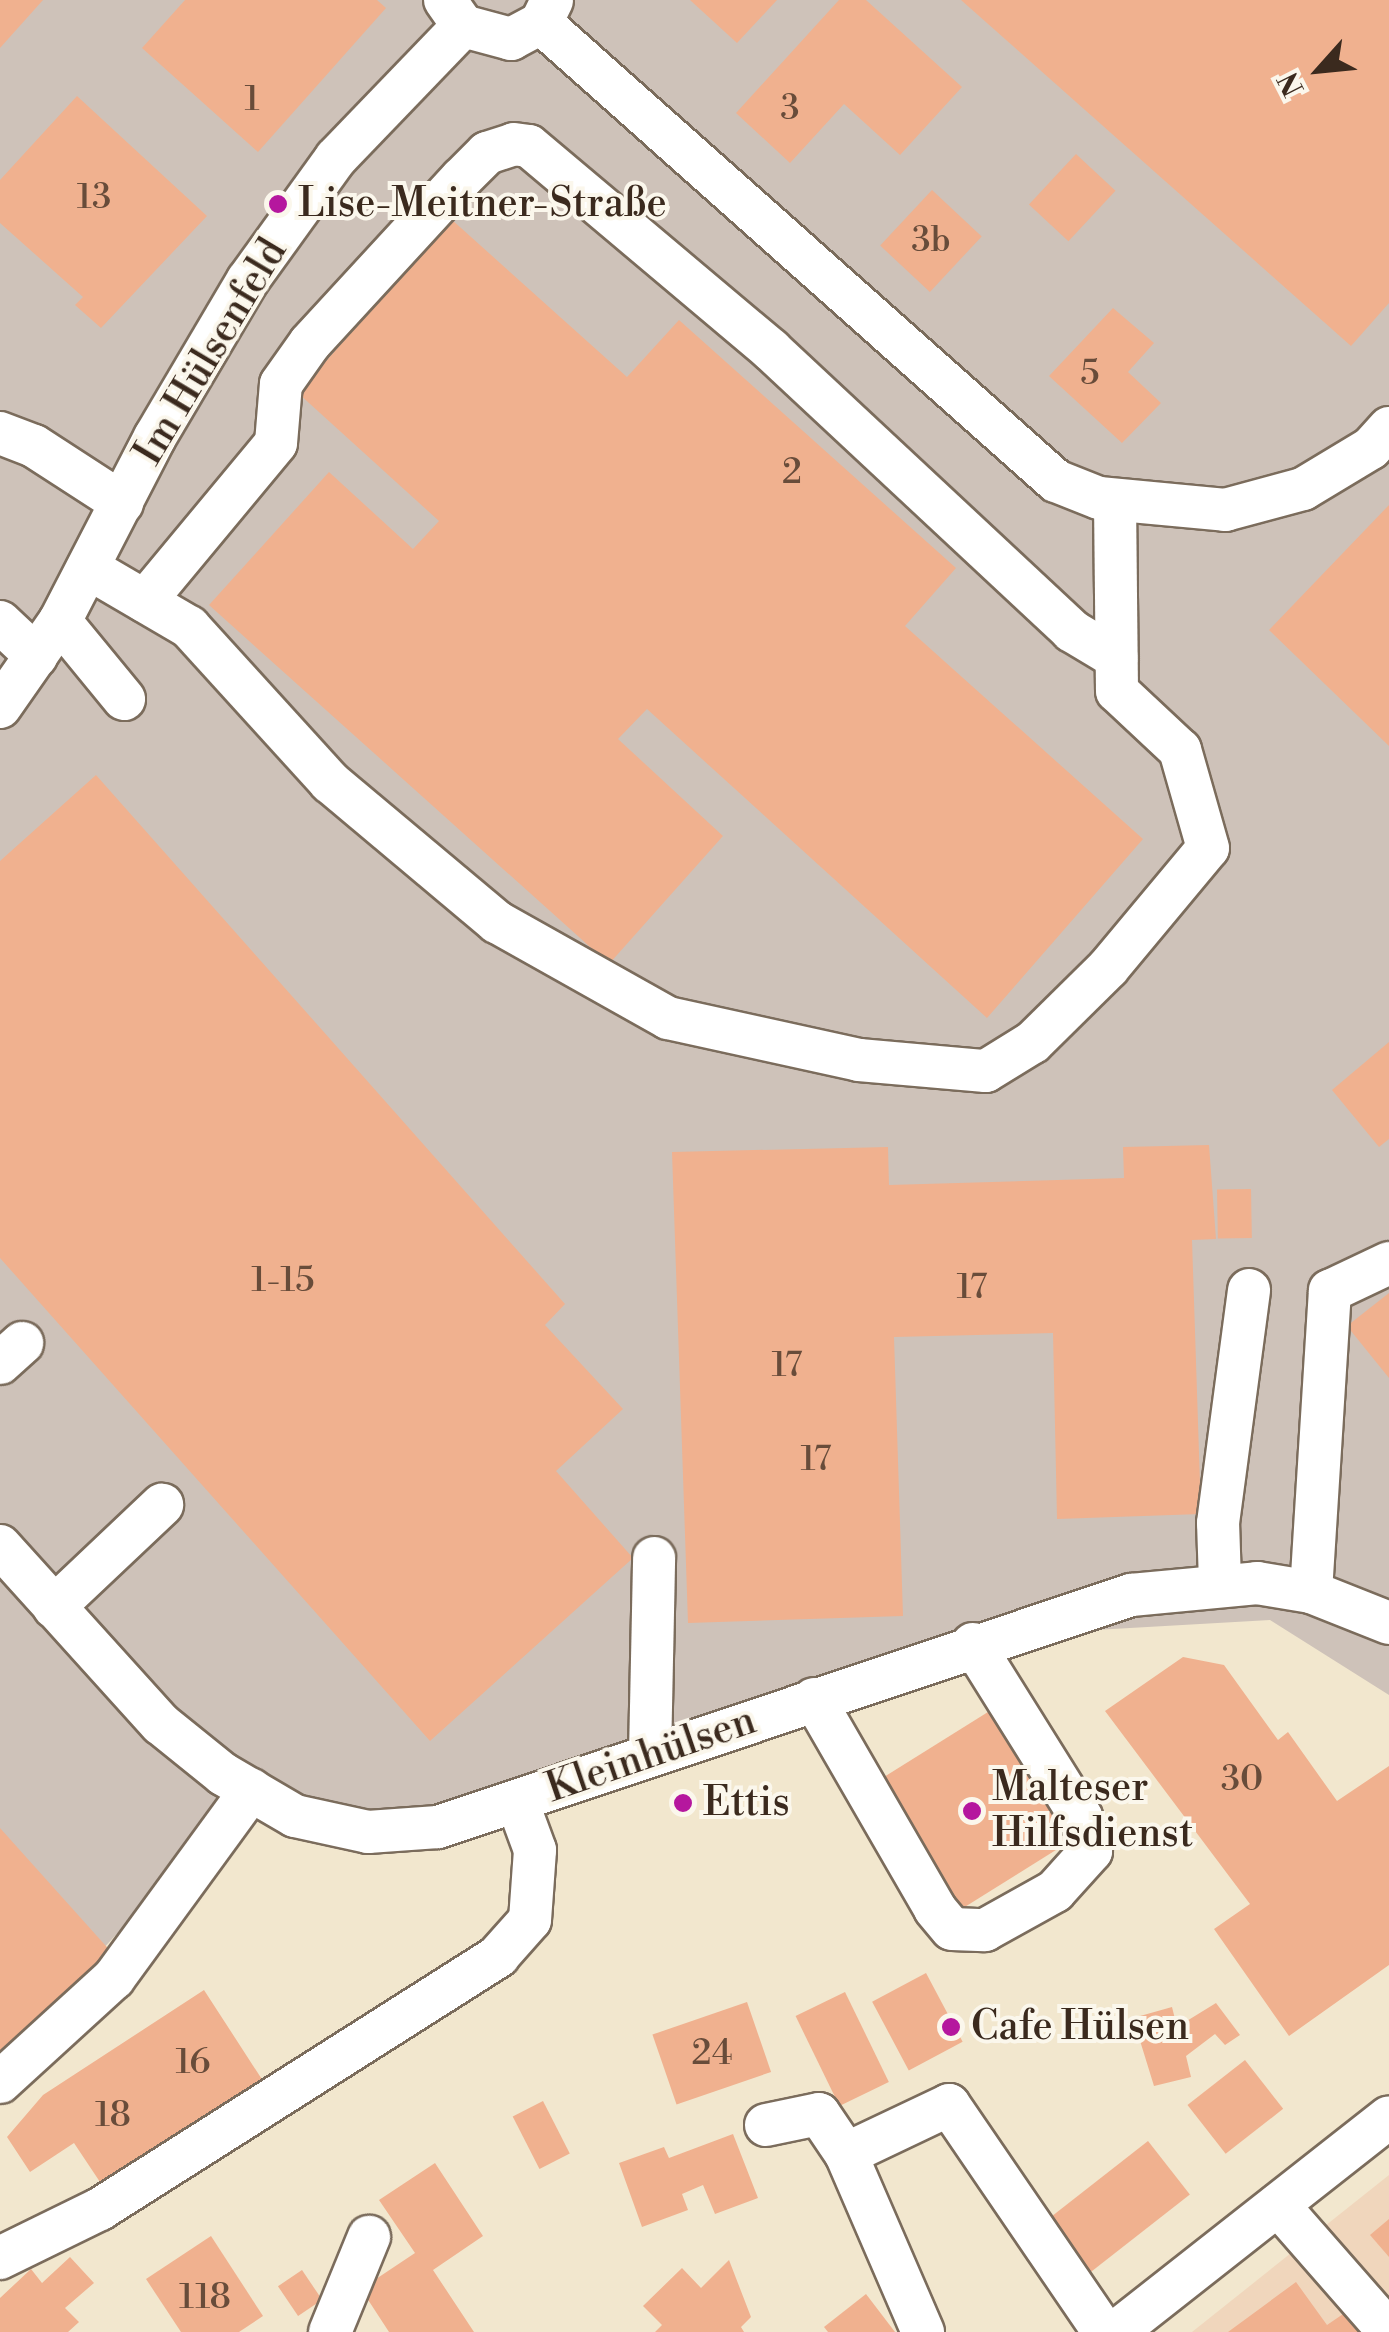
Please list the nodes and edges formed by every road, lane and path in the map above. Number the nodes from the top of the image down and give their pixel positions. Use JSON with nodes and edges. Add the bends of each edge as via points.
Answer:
{"nodes":[{"id":1,"x":547,"y":12,"type":"edge"},
{"id":2,"x":454,"y":13,"type":"edge"},
{"id":3,"x":1389,"y":428,"type":"edge"},
{"id":4,"x":0,"y":434,"type":"edge"},
{"id":5,"x":1115,"y":500,"type":"junction"},
{"id":6,"x":122,"y":503,"type":"junction"},
{"id":7,"x":88,"y":568,"type":"junction"},
{"id":8,"x":144,"y":601,"type":"junction"},
{"id":9,"x":60,"y":621,"type":"junction"},
{"id":10,"x":0,"y":622,"type":"edge"},
{"id":11,"x":36,"y":656,"type":"junction"},
{"id":12,"x":1117,"y":658,"type":"junction"},
{"id":13,"x":124,"y":700,"type":"dead end"},
{"id":14,"x":0,"y":708,"type":"edge"},
{"id":15,"x":1389,"y":1263,"type":"edge"},
{"id":16,"x":1249,"y":1290,"type":"dead end"},
{"id":17,"x":162,"y":1505,"type":"dead end"},
{"id":18,"x":0,"y":1546,"type":"edge"},
{"id":19,"x":654,"y":1558,"type":"dead end"},
{"id":20,"x":1220,"y":1582,"type":"junction"},
{"id":21,"x":1311,"y":1592,"type":"junction"},
{"id":22,"x":54,"y":1607,"type":"junction"},
{"id":23,"x":1389,"y":1623,"type":"edge"},
{"id":24,"x":974,"y":1644,"type":"junction"},
{"id":25,"x":814,"y":1699,"type":"junction"},
{"id":26,"x":650,"y":1756,"type":"junction"},
{"id":27,"x":251,"y":1790,"type":"junction"},
{"id":28,"x":517,"y":1802,"type":"junction"},
{"id":29,"x":0,"y":2082,"type":"edge"},
{"id":30,"x":766,"y":2125,"type":"dead end"},
{"id":31,"x":1383,"y":2134,"type":"edge"},
{"id":32,"x":846,"y":2154,"type":"junction"},
{"id":33,"x":1278,"y":2206,"type":"junction"},
{"id":34,"x":370,"y":2236,"type":"dead end"},
{"id":35,"x":0,"y":2258,"type":"edge"},
{"id":36,"x":330,"y":2332,"type":"edge"},
{"id":37,"x":923,"y":2332,"type":"edge"},
{"id":38,"x":1104,"y":2332,"type":"edge"},
{"id":39,"x":1116,"y":2332,"type":"edge"},
{"id":40,"x":1388,"y":2332,"type":"edge"}],
"edges":[{"from":1,"to":2,"type":"street","via":[[511,39]]},
{"from":1,"to":5,"type":"street","via":[[1056,481]]},
{"from":2,"to":6,"type":"street","name":"Im Hülsenfeld","via":[[248,280]]},
{"from":3,"to":5,"type":"street","via":[[1372,448],[1303,488],[1225,510]]},
{"from":4,"to":6,"type":"street","via":[[34,446]]},
{"from":5,"to":12,"type":"street"},
{"from":6,"to":7,"type":"street","name":"Im Hülsenfeld"},
{"from":7,"to":8,"type":"street"},
{"from":7,"to":9,"type":"street","name":"Im Hülsenfeld"},
{"from":8,"to":12,"type":"street","via":[[276,443],[281,384],[310,343],[461,179],[487,154],[514,144],[528,146],[756,338],[1072,630]]},
{"from":8,"to":12,"type":"street","via":[[189,627],[330,782],[497,922],[668,1018],[858,1060],[986,1071],[1033,1042],[1095,980],[1208,848],[1180,750],[1117,691]]},
{"from":9,"to":11,"type":"street","name":"Im Hülsenfeld"},
{"from":9,"to":13,"type":"street"},
{"from":10,"to":11,"type":"street"},
{"from":11,"to":14,"type":"street","name":"Im Hülsenfeld"},
{"from":15,"to":21,"type":"street","via":[[1330,1291]]},
{"from":16,"to":20,"type":"street","via":[[1218,1524]]},
{"from":17,"to":22,"type":"street"},
{"from":18,"to":22,"type":"street","name":"Kleinhülsen"},
{"from":19,"to":26,"type":"street"},
{"from":20,"to":21,"type":"street","name":"Kleinhülsen"},
{"from":20,"to":24,"type":"street","name":"Kleinhülsen","via":[[1131,1594]]},
{"from":21,"to":23,"type":"street","name":"Kleinhülsen"},
{"from":22,"to":27,"type":"street","name":"Kleinhülsen","via":[[161,1724]]},
{"from":24,"to":25,"type":"street","name":"Kleinhülsen"},
{"from":24,"to":25,"type":"street","via":[[1081,1817],[1091,1851],[1055,1891],[985,1930],[952,1930],[936,1909]]},
{"from":25,"to":26,"type":"street","name":"Kleinhülsen"},
{"from":26,"to":28,"type":"street","name":"Kleinhülsen"},
{"from":27,"to":28,"type":"street","name":"Kleinhülsen","via":[[295,1816],[368,1832],[438,1827]]},
{"from":27,"to":29,"type":"street","via":[[114,1978]]},
{"from":28,"to":35,"type":"street","via":[[535,1850],[530,1920],[498,1956],[100,2209]]},
{"from":30,"to":32,"type":"street","via":[[819,2114]]},
{"from":31,"to":33,"type":"street"},
{"from":32,"to":37,"type":"street"},
{"from":32,"to":38,"type":"street","via":[[948,2106]]},
{"from":33,"to":39,"type":"street"},
{"from":33,"to":40,"type":"street"},
{"from":34,"to":36,"type":"street"}]}
